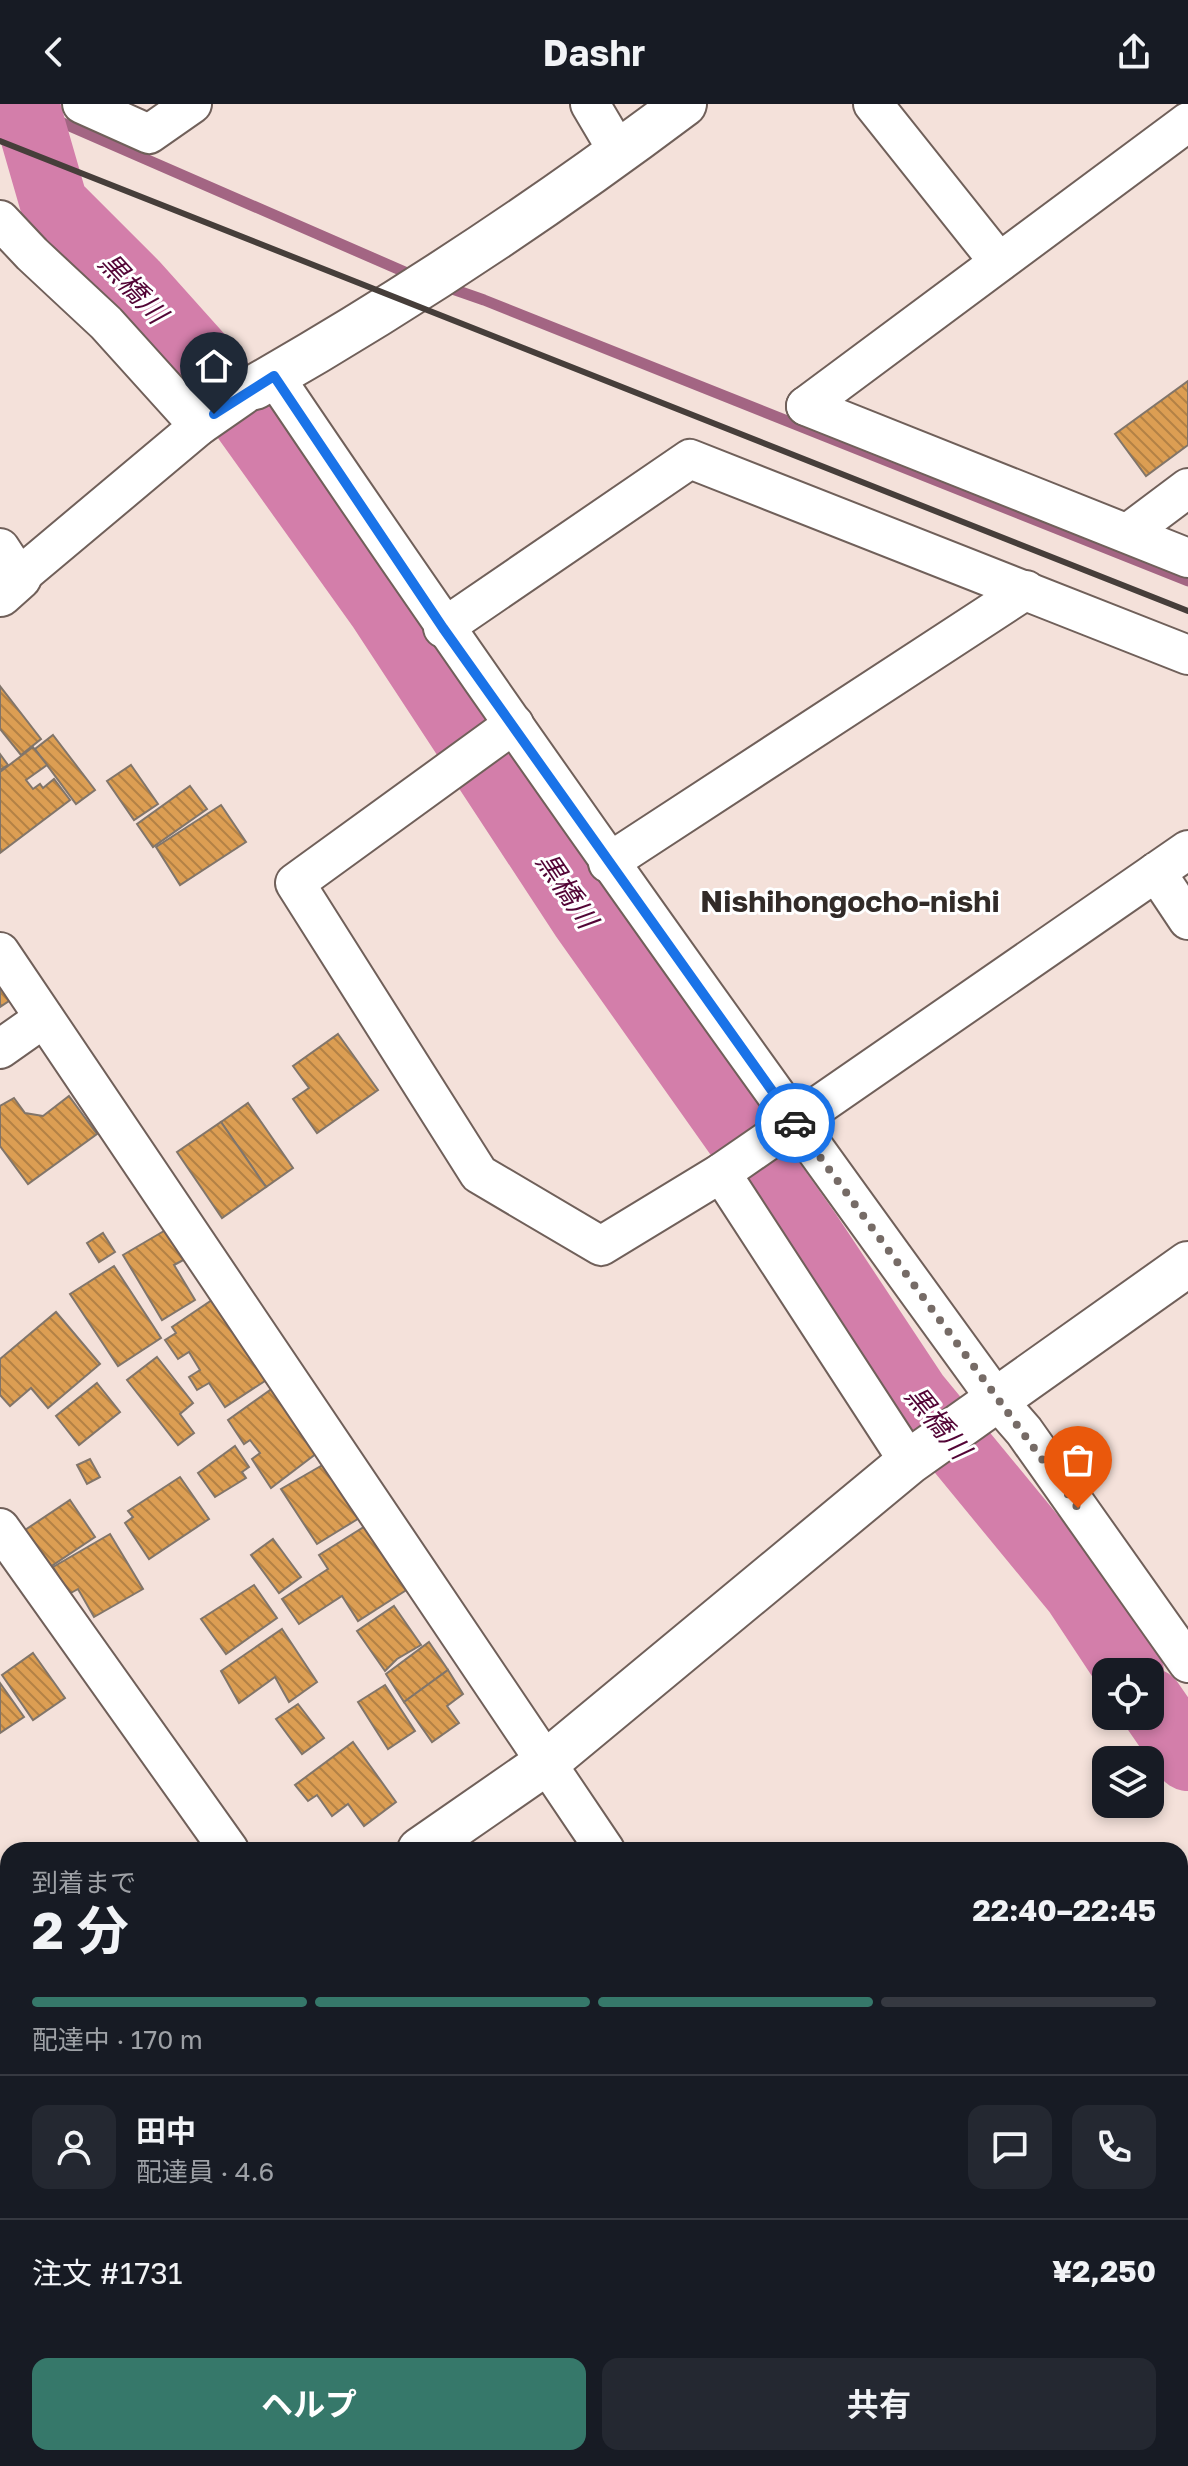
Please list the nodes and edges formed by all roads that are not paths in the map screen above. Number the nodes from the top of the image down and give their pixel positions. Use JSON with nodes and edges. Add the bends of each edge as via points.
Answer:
{"nodes":[{"id":1,"x":82,"y":104,"type":"edge"},
{"id":2,"x":192,"y":104,"type":"edge"},
{"id":3,"x":590,"y":104,"type":"edge"},
{"id":4,"x":684,"y":104,"type":"edge"},
{"id":5,"x":873,"y":104,"type":"edge"},
{"id":6,"x":1188,"y":122,"type":"edge"},
{"id":7,"x":619,"y":153,"type":"junction"},
{"id":8,"x":0,"y":220,"type":"edge"},
{"id":9,"x":999,"y":262,"type":"junction"},
{"id":10,"x":265,"y":382,"type":"junction"},
{"id":11,"x":206,"y":420,"type":"junction"},
{"id":12,"x":1188,"y":488,"type":"edge"},
{"id":13,"x":1128,"y":533,"type":"junction"},
{"id":14,"x":1188,"y":558,"type":"edge"},
{"id":15,"x":6,"y":573,"type":"edge"},
{"id":16,"x":1026,"y":590,"type":"junction"},
{"id":17,"x":443,"y":628,"type":"junction"},
{"id":18,"x":1188,"y":655,"type":"edge"},
{"id":19,"x":514,"y":724,"type":"junction"},
{"id":20,"x":1188,"y":850,"type":"edge"},
{"id":21,"x":608,"y":863,"type":"junction"},
{"id":22,"x":1156,"y":872,"type":"junction"},
{"id":23,"x":1188,"y":920,"type":"edge"},
{"id":24,"x":0,"y":952,"type":"edge"},
{"id":25,"x":44,"y":1018,"type":"junction"},
{"id":26,"x":0,"y":1049,"type":"edge"},
{"id":27,"x":793,"y":1121,"type":"junction"},
{"id":28,"x":721,"y":1173,"type":"junction"},
{"id":29,"x":1188,"y":1264,"type":"edge"},
{"id":30,"x":997,"y":1400,"type":"junction"},
{"id":31,"x":909,"y":1462,"type":"junction"},
{"id":32,"x":0,"y":1528,"type":"edge"},
{"id":33,"x":1188,"y":1663,"type":"edge"},
{"id":34,"x":547,"y":1762,"type":"junction"},
{"id":35,"x":223,"y":1842,"type":"edge"},
{"id":36,"x":432,"y":1842,"type":"edge"},
{"id":37,"x":600,"y":1842,"type":"edge"}],
"edges":[{"from":1,"to":2,"type":"street","via":[[149,134]]},
{"from":3,"to":7,"type":"street"},
{"from":4,"to":7,"type":"street"},
{"from":5,"to":9,"type":"street"},
{"from":6,"to":9,"type":"street"},
{"from":7,"to":10,"type":"street","via":[[402,300]]},
{"from":8,"to":11,"type":"street"},
{"from":9,"to":13,"type":"street","via":[[806,406]]},
{"from":10,"to":11,"type":"street"},
{"from":10,"to":17,"type":"street"},
{"from":11,"to":15,"type":"street"},
{"from":12,"to":13,"type":"street"},
{"from":13,"to":14,"type":"street"},
{"from":16,"to":17,"type":"street","via":[[690,459]]},
{"from":16,"to":18,"type":"street"},
{"from":16,"to":21,"type":"street"},
{"from":17,"to":19,"type":"street"},
{"from":19,"to":21,"type":"street"},
{"from":19,"to":28,"type":"street","via":[[295,883],[479,1174],[601,1246]]},
{"from":20,"to":22,"type":"street"},
{"from":21,"to":27,"type":"street"},
{"from":22,"to":23,"type":"street"},
{"from":22,"to":27,"type":"street"},
{"from":24,"to":25,"type":"street"},
{"from":25,"to":26,"type":"street"},
{"from":25,"to":34,"type":"street"},
{"from":27,"to":28,"type":"street"},
{"from":27,"to":30,"type":"street"},
{"from":28,"to":31,"type":"street"},
{"from":29,"to":30,"type":"street"},
{"from":30,"to":31,"type":"street"},
{"from":30,"to":33,"type":"street"},
{"from":31,"to":34,"type":"street"},
{"from":32,"to":35,"type":"street"},
{"from":34,"to":36,"type":"street"},
{"from":34,"to":37,"type":"street"}]}
